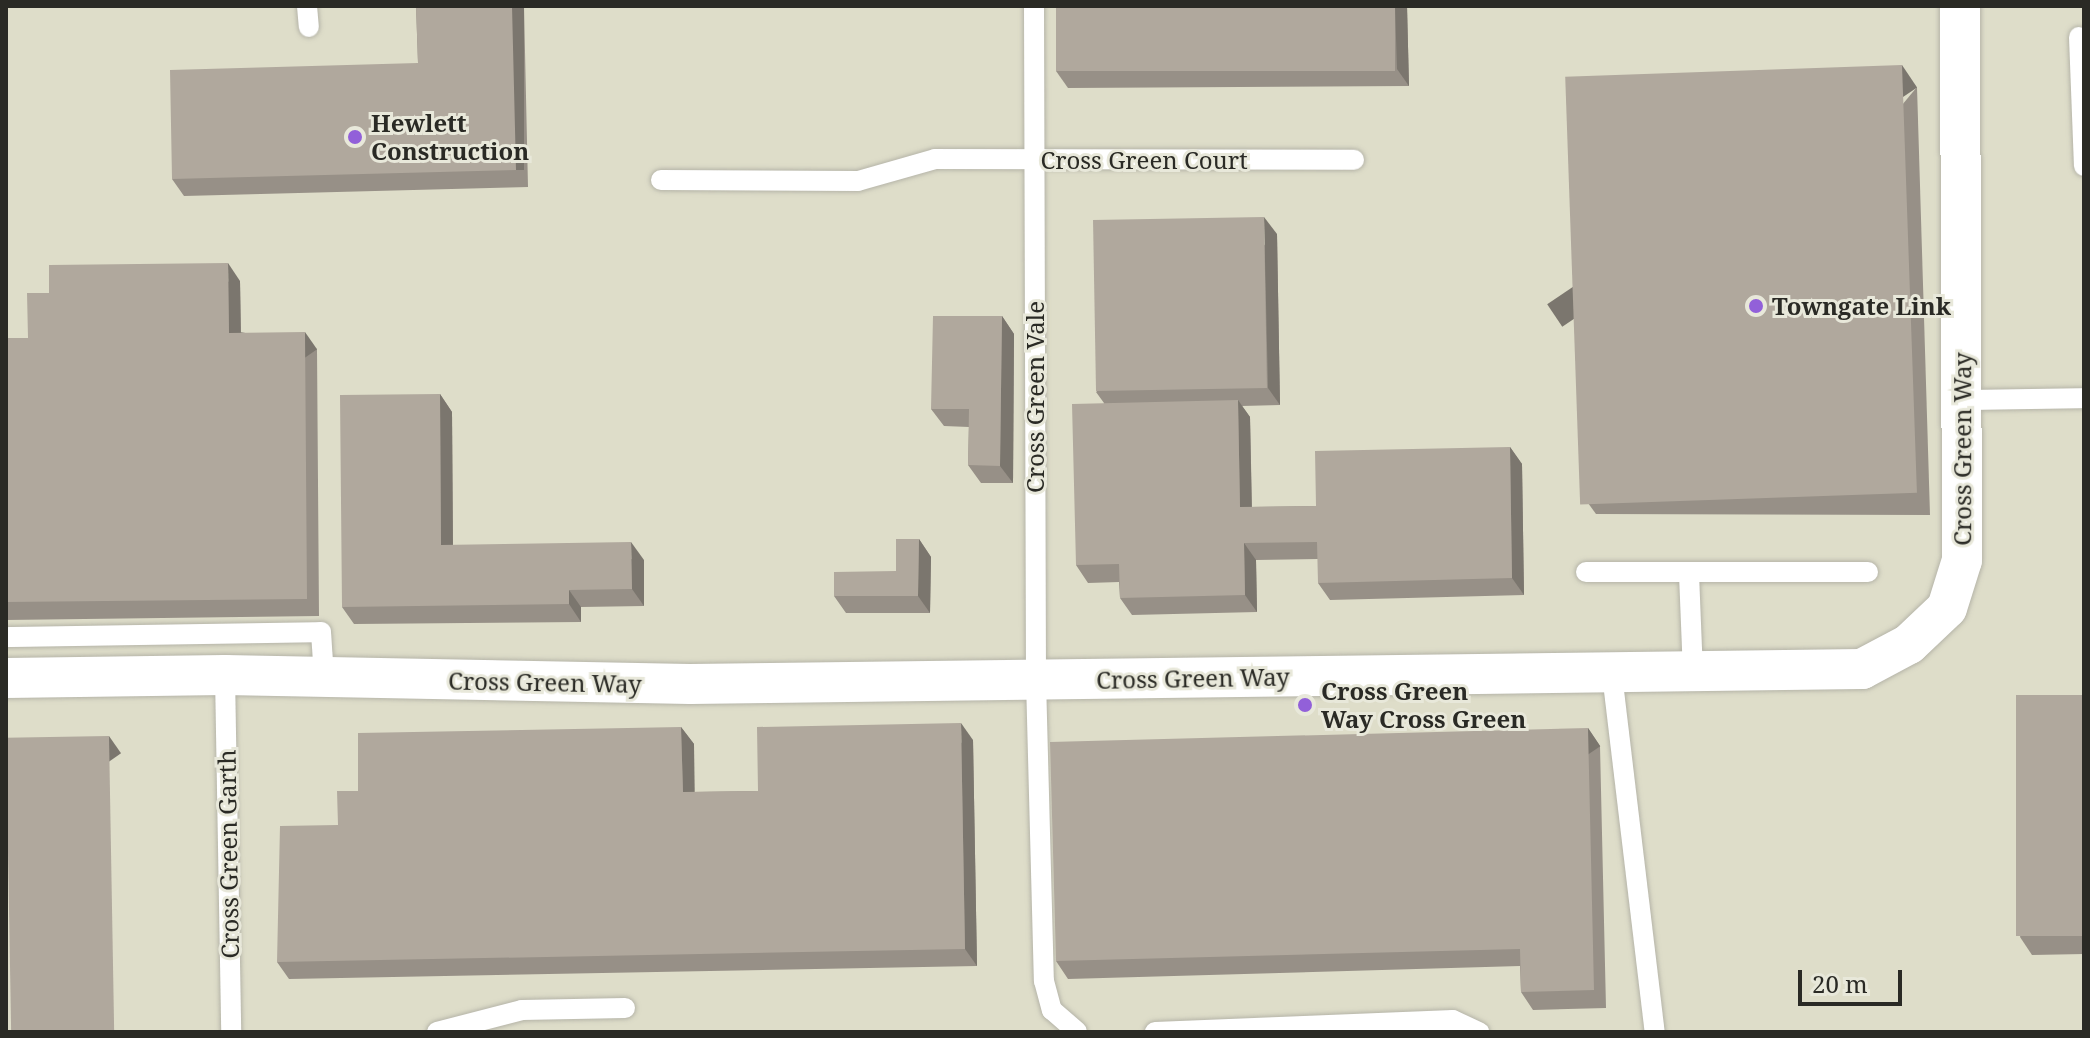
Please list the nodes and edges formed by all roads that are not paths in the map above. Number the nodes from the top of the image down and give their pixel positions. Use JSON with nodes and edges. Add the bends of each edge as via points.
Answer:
{"nodes":[{"id":1,"x":307,"y":6,"type":"edge"},
{"id":2,"x":1034,"y":6,"type":"edge"},
{"id":3,"x":1960,"y":6,"type":"edge"},
{"id":4,"x":309,"y":27,"type":"dead end"},
{"id":5,"x":2079,"y":37,"type":"dead end"},
{"id":6,"x":1034,"y":160,"type":"junction"},
{"id":7,"x":1354,"y":160,"type":"dead end"},
{"id":8,"x":2084,"y":166,"type":"edge"},
{"id":9,"x":661,"y":180,"type":"dead end"},
{"id":10,"x":2084,"y":398,"type":"edge"},
{"id":11,"x":1963,"y":400,"type":"junction"},
{"id":12,"x":1586,"y":572,"type":"dead end"},
{"id":13,"x":1868,"y":572,"type":"dead end"},
{"id":14,"x":1689,"y":574,"type":"junction"},
{"id":15,"x":6,"y":637,"type":"edge"},
{"id":16,"x":1693,"y":672,"type":"junction"},
{"id":17,"x":1612,"y":674,"type":"junction"},
{"id":18,"x":225,"y":675,"type":"junction"},
{"id":19,"x":324,"y":677,"type":"junction"},
{"id":20,"x":6,"y":678,"type":"edge"},
{"id":21,"x":1036,"y":680,"type":"junction"},
{"id":22,"x":625,"y":1008,"type":"dead end"},
{"id":23,"x":231,"y":1032,"type":"edge"},
{"id":24,"x":437,"y":1032,"type":"edge"},
{"id":25,"x":1077,"y":1032,"type":"edge"},
{"id":26,"x":1155,"y":1032,"type":"edge"},
{"id":27,"x":1479,"y":1032,"type":"edge"},
{"id":28,"x":1655,"y":1032,"type":"edge"}],
"edges":[{"from":1,"to":4,"type":"lane"},
{"from":2,"to":6,"type":"lane","name":"Cross Green Vale"},
{"from":3,"to":11,"type":"street","name":"Cross Green Way"},
{"from":5,"to":8,"type":"lane"},
{"from":6,"to":7,"type":"lane","name":"Cross Green Court"},
{"from":6,"to":9,"type":"lane","name":"Cross Green Court","via":[[935,159],[858,181]]},
{"from":6,"to":21,"type":"lane","name":"Cross Green Vale"},
{"from":10,"to":11,"type":"lane"},
{"from":11,"to":16,"type":"street","name":"Cross Green Way","via":[[1962,560],[1947,608],[1909,644],[1862,669]]},
{"from":12,"to":14,"type":"lane"},
{"from":13,"to":14,"type":"lane"},
{"from":14,"to":16,"type":"lane"},
{"from":15,"to":19,"type":"lane","via":[[321,632]]},
{"from":16,"to":17,"type":"street","name":"Cross Green Way"},
{"from":17,"to":21,"type":"street","name":"Cross Green Way"},
{"from":17,"to":28,"type":"lane"},
{"from":18,"to":19,"type":"street","name":"Cross Green Way"},
{"from":18,"to":20,"type":"street","name":"Cross Green Way"},
{"from":18,"to":23,"type":"lane","name":"Cross Green Garth"},
{"from":19,"to":21,"type":"street","name":"Cross Green Way","via":[[690,684]]},
{"from":21,"to":25,"type":"lane","name":"Cross Green Vale","via":[[1044,981],[1052,1010]]},
{"from":22,"to":24,"type":"lane","via":[[522,1010]]},
{"from":26,"to":27,"type":"lane","via":[[1453,1020]]}]}
